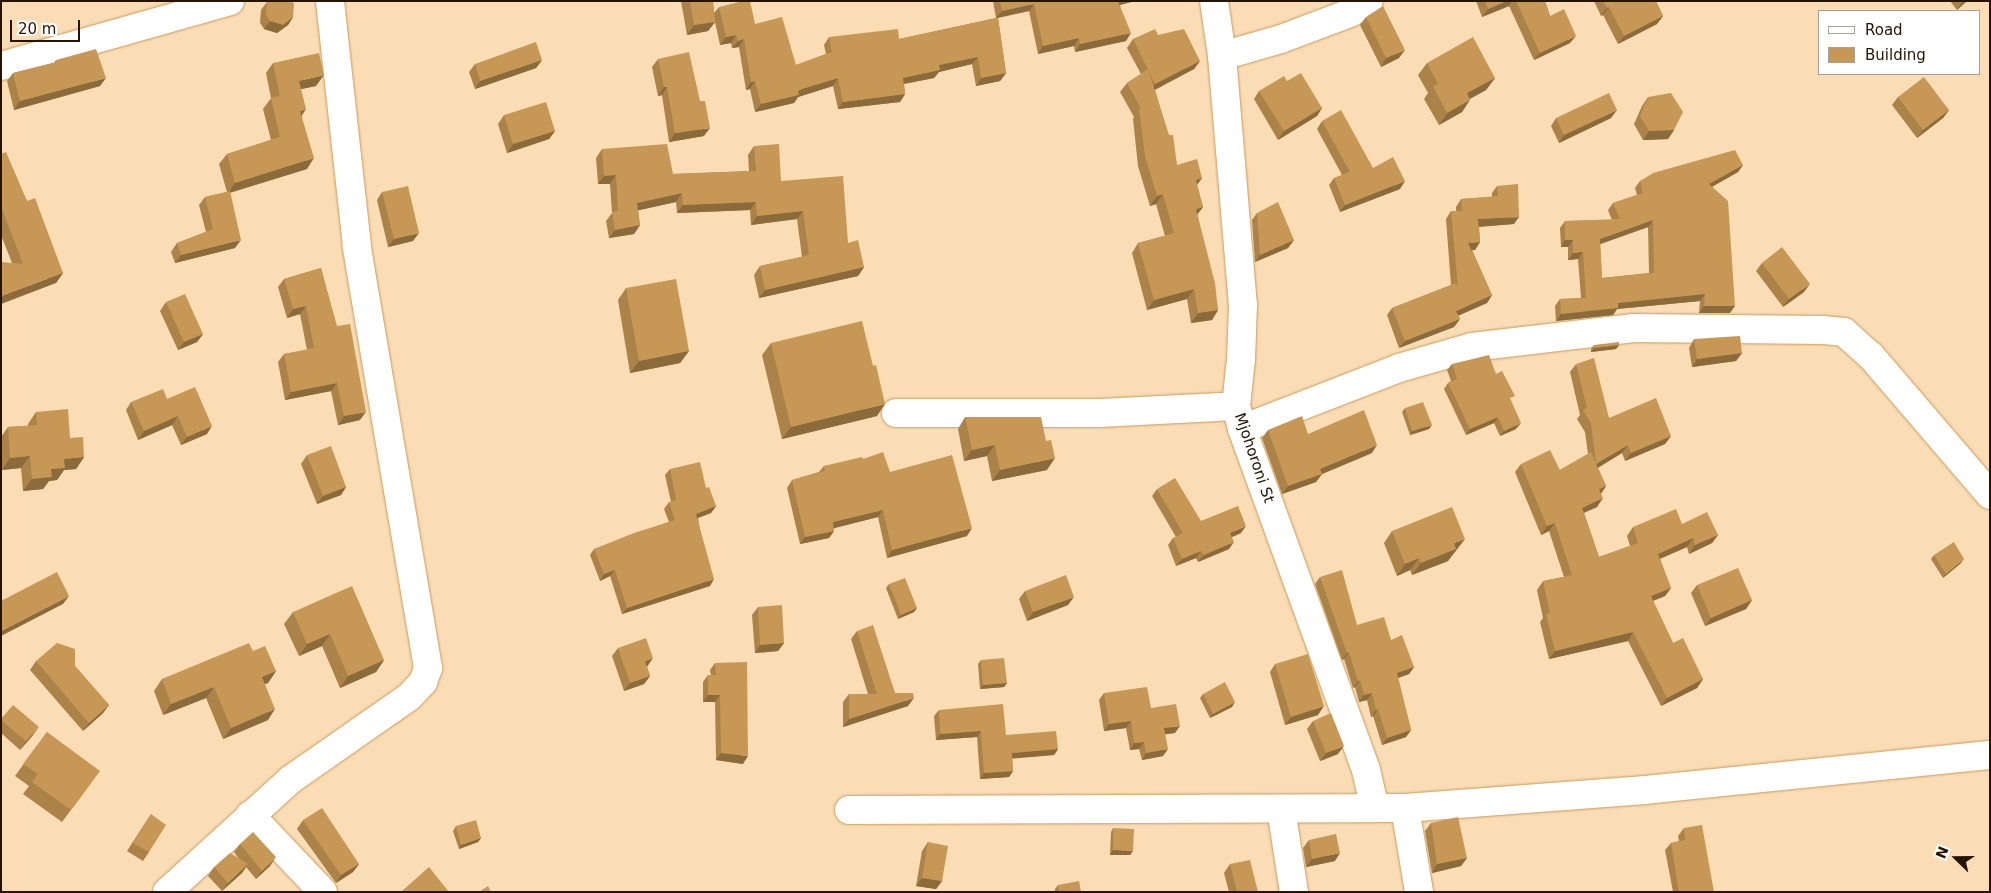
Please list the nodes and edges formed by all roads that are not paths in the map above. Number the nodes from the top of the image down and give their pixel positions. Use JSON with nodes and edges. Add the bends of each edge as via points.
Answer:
{"nodes":[{"id":1,"x":230,"y":1,"type":"edge"},
{"id":2,"x":331,"y":1,"type":"edge"},
{"id":3,"x":1214,"y":1,"type":"edge"},
{"id":4,"x":1369,"y":1,"type":"edge"},
{"id":5,"x":1222,"y":56,"type":"junction"},
{"id":6,"x":1,"y":66,"type":"edge"},
{"id":7,"x":896,"y":413,"type":"dead end"},
{"id":8,"x":1239,"y":418,"type":"junction"},
{"id":9,"x":1990,"y":495,"type":"edge"},
{"id":10,"x":1990,"y":755,"type":"edge"},
{"id":11,"x":1374,"y":808,"type":"junction"},
{"id":12,"x":1405,"y":808,"type":"junction"},
{"id":13,"x":1281,"y":809,"type":"junction"},
{"id":14,"x":848,"y":810,"type":"dead end"},
{"id":15,"x":250,"y":815,"type":"junction"},
{"id":16,"x":167,"y":892,"type":"edge"},
{"id":17,"x":323,"y":892,"type":"edge"},
{"id":18,"x":1294,"y":892,"type":"edge"},
{"id":19,"x":1419,"y":892,"type":"edge"}],
"edges":[{"from":1,"to":6,"type":"street"},
{"from":2,"to":15,"type":"street","via":[[357,246],[428,668],[423,682],[409,697],[290,780]]},
{"from":3,"to":5,"type":"street","name":"Mjohoroni St"},
{"from":4,"to":5,"type":"street","via":[[1350,13]]},
{"from":5,"to":8,"type":"street","name":"Mjohoroni St","via":[[1243,305]]},
{"from":7,"to":8,"type":"street","via":[[1100,413]]},
{"from":8,"to":9,"type":"street","via":[[1472,347],[1634,328],[1844,332],[1871,356]]},
{"from":8,"to":11,"type":"street","name":"Mjohoroni St","via":[[1366,770]]},
{"from":10,"to":12,"type":"street","via":[[1645,790]]},
{"from":11,"to":12,"type":"street"},
{"from":11,"to":13,"type":"street"},
{"from":12,"to":19,"type":"street"},
{"from":13,"to":14,"type":"street"},
{"from":13,"to":18,"type":"street"},
{"from":15,"to":16,"type":"street"},
{"from":15,"to":17,"type":"street"}]}
